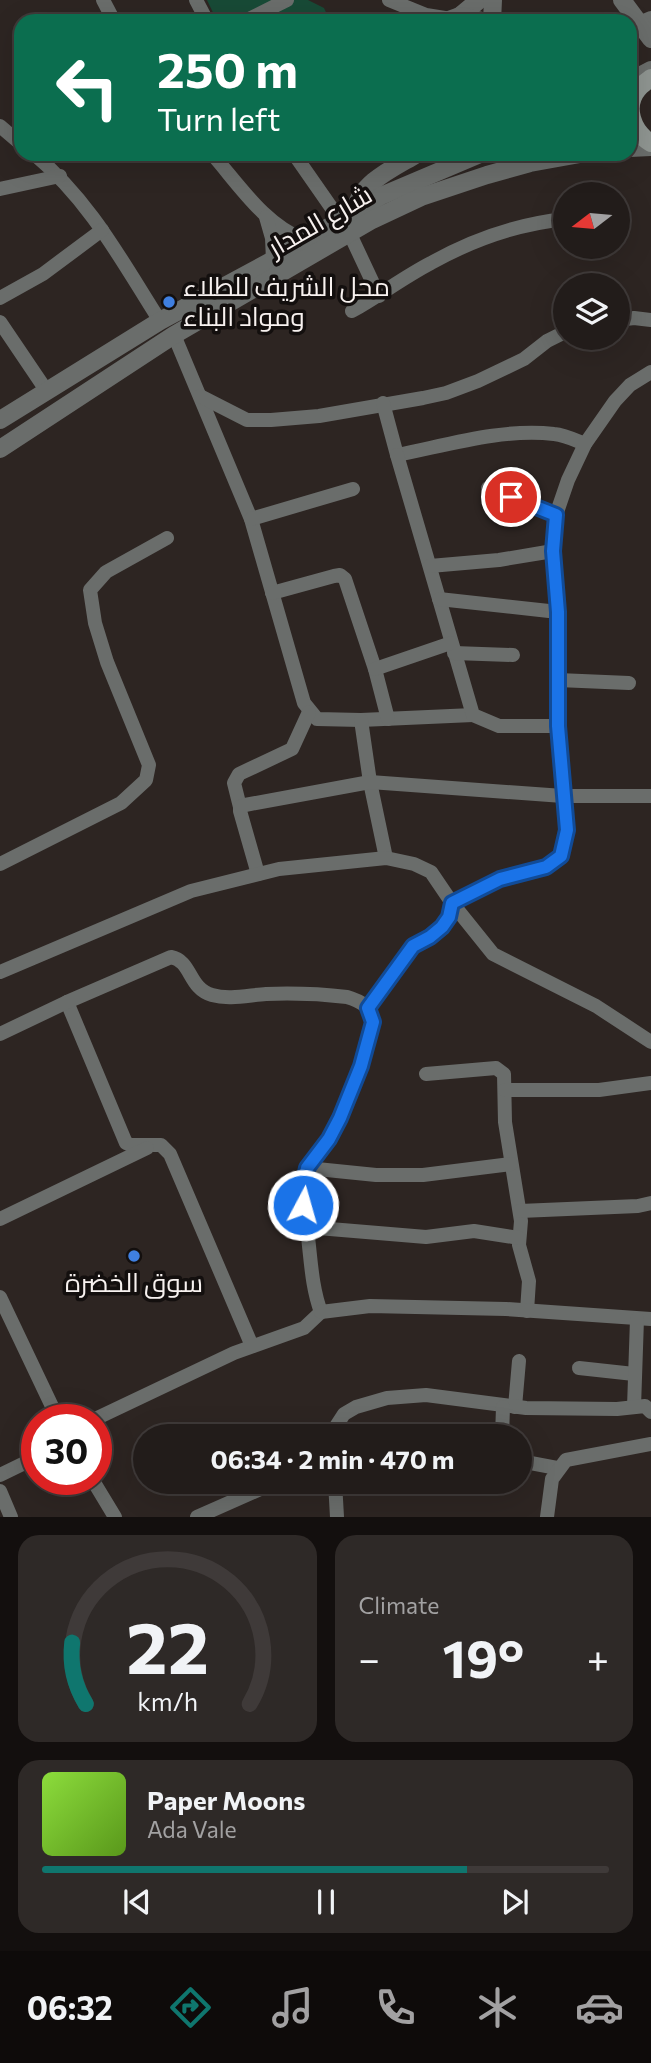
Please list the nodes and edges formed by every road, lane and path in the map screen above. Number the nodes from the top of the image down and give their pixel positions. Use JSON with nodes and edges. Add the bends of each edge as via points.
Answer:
{"nodes":[{"id":1,"x":287,"y":0,"type":"edge"},
{"id":2,"x":388,"y":0,"type":"edge"},
{"id":3,"x":479,"y":0,"type":"edge"},
{"id":4,"x":403,"y":3,"type":"edge"},
{"id":5,"x":259,"y":14,"type":"edge"},
{"id":6,"x":424,"y":14,"type":"edge"},
{"id":7,"x":458,"y":14,"type":"edge"},
{"id":8,"x":637,"y":20,"type":"edge"},
{"id":9,"x":651,"y":39,"type":"edge"},
{"id":10,"x":651,"y":78,"type":"edge"},
{"id":11,"x":637,"y":89,"type":"edge"},
{"id":12,"x":0,"y":126,"type":"edge"},
{"id":13,"x":637,"y":130,"type":"edge"},
{"id":14,"x":14,"y":138,"type":"edge"},
{"id":15,"x":651,"y":145,"type":"edge"},
{"id":16,"x":42,"y":161,"type":"edge"},
{"id":17,"x":218,"y":161,"type":"edge"},
{"id":18,"x":300,"y":161,"type":"edge"},
{"id":19,"x":407,"y":161,"type":"edge"},
{"id":20,"x":463,"y":161,"type":"edge"},
{"id":21,"x":541,"y":161,"type":"edge"},
{"id":22,"x":60,"y":176,"type":"junction"},
{"id":23,"x":0,"y":189,"type":"edge"},
{"id":24,"x":266,"y":216,"type":"junction"},
{"id":25,"x":348,"y":221,"type":"junction"},
{"id":26,"x":553,"y":221,"type":"edge"},
{"id":27,"x":102,"y":230,"type":"junction"},
{"id":28,"x":304,"y":240,"type":"junction"},
{"id":29,"x":273,"y":260,"type":"junction"},
{"id":30,"x":379,"y":296,"type":"junction"},
{"id":31,"x":0,"y":298,"type":"edge"},
{"id":32,"x":352,"y":311,"type":"dead end"},
{"id":33,"x":630,"y":318,"type":"edge"},
{"id":34,"x":651,"y":320,"type":"edge"},
{"id":35,"x":160,"y":321,"type":"junction"},
{"id":36,"x":0,"y":322,"type":"edge"},
{"id":37,"x":173,"y":335,"type":"junction"},
{"id":38,"x":553,"y":338,"type":"edge"},
{"id":39,"x":651,"y":372,"type":"edge"},
{"id":40,"x":46,"y":390,"type":"junction"},
{"id":41,"x":200,"y":396,"type":"junction"},
{"id":42,"x":383,"y":404,"type":"junction"},
{"id":43,"x":0,"y":420,"type":"edge"},
{"id":44,"x":585,"y":443,"type":"junction"},
{"id":45,"x":0,"y":449,"type":"edge"},
{"id":46,"x":397,"y":454,"type":"junction"},
{"id":47,"x":488,"y":488,"type":"dead end"},
{"id":48,"x":353,"y":489,"type":"dead end"},
{"id":49,"x":556,"y":515,"type":"junction"},
{"id":50,"x":251,"y":519,"type":"junction"},
{"id":51,"x":167,"y":538,"type":"dead end"},
{"id":52,"x":553,"y":551,"type":"junction"},
{"id":53,"x":430,"y":566,"type":"junction"},
{"id":54,"x":271,"y":593,"type":"junction"},
{"id":55,"x":439,"y":599,"type":"junction"},
{"id":56,"x":558,"y":612,"type":"junction"},
{"id":57,"x":453,"y":648,"type":"junction"},
{"id":58,"x":513,"y":655,"type":"dead end"},
{"id":59,"x":375,"y":669,"type":"junction"},
{"id":60,"x":558,"y":680,"type":"junction"},
{"id":61,"x":629,"y":683,"type":"dead end"},
{"id":62,"x":309,"y":712,"type":"junction"},
{"id":63,"x":473,"y":715,"type":"junction"},
{"id":64,"x":388,"y":719,"type":"junction"},
{"id":65,"x":361,"y":720,"type":"junction"},
{"id":66,"x":558,"y":726,"type":"junction"},
{"id":67,"x":370,"y":782,"type":"junction"},
{"id":68,"x":563,"y":796,"type":"junction"},
{"id":69,"x":651,"y":796,"type":"edge"},
{"id":70,"x":240,"y":807,"type":"junction"},
{"id":71,"x":386,"y":858,"type":"junction"},
{"id":72,"x":0,"y":864,"type":"edge"},
{"id":73,"x":258,"y":874,"type":"junction"},
{"id":74,"x":452,"y":903,"type":"junction"},
{"id":75,"x":0,"y":972,"type":"edge"},
{"id":76,"x":67,"y":1002,"type":"junction"},
{"id":77,"x":368,"y":1008,"type":"junction"},
{"id":78,"x":0,"y":1034,"type":"edge"},
{"id":79,"x":651,"y":1042,"type":"edge"},
{"id":80,"x":426,"y":1074,"type":"dead end"},
{"id":81,"x":651,"y":1083,"type":"edge"},
{"id":82,"x":505,"y":1090,"type":"junction"},
{"id":83,"x":153,"y":1145,"type":"junction"},
{"id":84,"x":510,"y":1164,"type":"junction"},
{"id":85,"x":307,"y":1168,"type":"junction"},
{"id":86,"x":651,"y":1203,"type":"edge"},
{"id":87,"x":520,"y":1210,"type":"junction"},
{"id":88,"x":0,"y":1219,"type":"edge"},
{"id":89,"x":306,"y":1227,"type":"junction"},
{"id":90,"x":519,"y":1238,"type":"junction"},
{"id":91,"x":0,"y":1297,"type":"edge"},
{"id":92,"x":527,"y":1311,"type":"junction"},
{"id":93,"x":321,"y":1312,"type":"junction"},
{"id":94,"x":644,"y":1319,"type":"edge"},
{"id":95,"x":252,"y":1346,"type":"junction"},
{"id":96,"x":519,"y":1361,"type":"dead end"},
{"id":97,"x":579,"y":1368,"type":"dead end"},
{"id":98,"x":634,"y":1374,"type":"junction"},
{"id":99,"x":51,"y":1404,"type":"edge"},
{"id":100,"x":509,"y":1407,"type":"junction"},
{"id":101,"x":634,"y":1407,"type":"junction"},
{"id":102,"x":112,"y":1411,"type":"edge"},
{"id":103,"x":651,"y":1412,"type":"edge"},
{"id":104,"x":337,"y":1424,"type":"edge"},
{"id":105,"x":505,"y":1424,"type":"edge"},
{"id":106,"x":651,"y":1444,"type":"edge"},
{"id":107,"x":532,"y":1463,"type":"edge"},
{"id":108,"x":21,"y":1465,"type":"edge"},
{"id":109,"x":557,"y":1468,"type":"junction"},
{"id":110,"x":0,"y":1475,"type":"edge"},
{"id":111,"x":0,"y":1491,"type":"edge"},
{"id":112,"x":249,"y":1494,"type":"edge"},
{"id":113,"x":336,"y":1494,"type":"edge"},
{"id":114,"x":102,"y":1495,"type":"edge"},
{"id":115,"x":11,"y":1517,"type":"edge"},
{"id":116,"x":115,"y":1517,"type":"edge"},
{"id":117,"x":197,"y":1517,"type":"edge"},
{"id":118,"x":337,"y":1517,"type":"edge"},
{"id":119,"x":547,"y":1517,"type":"edge"}],
"edges":[{"from":1,"to":5,"type":"street"},
{"from":2,"to":4,"type":"street"},
{"from":3,"to":7,"type":"street"},
{"from":4,"to":6,"type":"street"},
{"from":8,"to":9,"type":"street","bridge":true},
{"from":10,"to":11,"type":"main road"},
{"from":12,"to":14,"type":"street"},
{"from":13,"to":15,"type":"main road"},
{"from":16,"to":22,"type":"street"},
{"from":17,"to":24,"type":"street"},
{"from":18,"to":25,"type":"street"},
{"from":19,"to":25,"type":"street","via":[[368,187]]},
{"from":20,"to":25,"type":"street","name":"شارع المدار","via":[[405,185]]},
{"from":21,"to":25,"type":"street","name":"شارع المدار"},
{"from":22,"to":23,"type":"street"},
{"from":22,"to":27,"type":"street"},
{"from":24,"to":28,"type":"street"},
{"from":24,"to":29,"type":"street"},
{"from":25,"to":28,"type":"street","name":"شارع المدار"},
{"from":25,"to":30,"type":"street"},
{"from":25,"to":37,"type":"street","name":"شارع المدار"},
{"from":26,"to":30,"type":"street","via":[[521,226],[461,248]]},
{"from":27,"to":31,"type":"street","via":[[21,289]]},
{"from":27,"to":35,"type":"street"},
{"from":28,"to":29,"type":"street","name":"شارع المدار"},
{"from":29,"to":35,"type":"street","name":"شارع المدار"},
{"from":30,"to":32,"type":"street"},
{"from":33,"to":34,"type":"street"},
{"from":35,"to":40,"type":"street","name":"شارع المدار"},
{"from":36,"to":40,"type":"street"},
{"from":37,"to":41,"type":"street"},
{"from":37,"to":45,"type":"street","name":"شارع المدار"},
{"from":38,"to":42,"type":"street","via":[[516,364],[461,388]]},
{"from":39,"to":44,"type":"street","via":[[615,401]]},
{"from":40,"to":43,"type":"street","name":"شارع المدار"},
{"from":41,"to":42,"type":"street","via":[[247,420]]},
{"from":41,"to":50,"type":"street"},
{"from":42,"to":46,"type":"street"},
{"from":44,"to":46,"type":"street","via":[[557,434],[531,433]]},
{"from":44,"to":49,"type":"street"},
{"from":46,"to":53,"type":"street"},
{"from":47,"to":49,"type":"street"},
{"from":48,"to":50,"type":"street"},
{"from":49,"to":52,"type":"street"},
{"from":50,"to":54,"type":"street"},
{"from":51,"to":72,"type":"street","via":[[106,572],[90,590],[107,662],[149,765],[146,780],[121,803]]},
{"from":52,"to":53,"type":"street"},
{"from":52,"to":56,"type":"street"},
{"from":53,"to":55,"type":"street"},
{"from":54,"to":59,"type":"street","via":[[340,575]]},
{"from":54,"to":62,"type":"street"},
{"from":55,"to":56,"type":"street"},
{"from":55,"to":57,"type":"street"},
{"from":56,"to":60,"type":"street"},
{"from":57,"to":58,"type":"street"},
{"from":57,"to":59,"type":"street"},
{"from":57,"to":63,"type":"street"},
{"from":59,"to":64,"type":"street"},
{"from":60,"to":61,"type":"street"},
{"from":60,"to":66,"type":"street"},
{"from":62,"to":65,"type":"street","via":[[317,719]]},
{"from":62,"to":70,"type":"street","via":[[292,748],[239,774],[234,783]]},
{"from":63,"to":64,"type":"street"},
{"from":63,"to":66,"type":"street","via":[[499,726]]},
{"from":64,"to":65,"type":"street"},
{"from":65,"to":67,"type":"street"},
{"from":66,"to":68,"type":"street"},
{"from":67,"to":68,"type":"street"},
{"from":67,"to":70,"type":"street"},
{"from":67,"to":71,"type":"street"},
{"from":68,"to":69,"type":"street"},
{"from":68,"to":74,"type":"street","via":[[567,830],[561,856],[546,867],[500,879]]},
{"from":70,"to":73,"type":"street"},
{"from":71,"to":73,"type":"street"},
{"from":71,"to":74,"type":"street","via":[[431,872]]},
{"from":73,"to":75,"type":"street","via":[[191,891]]},
{"from":74,"to":77,"type":"street","via":[[442,927],[413,946]]},
{"from":74,"to":79,"type":"street","via":[[493,954],[596,1006]]},
{"from":76,"to":77,"type":"street","via":[[171,957],[184,965],[198,989],[216,996],[338,996],[358,1000]]},
{"from":76,"to":78,"type":"street"},
{"from":76,"to":83,"type":"street","via":[[126,1143]]},
{"from":77,"to":85,"type":"street","via":[[373,1022],[361,1066],[329,1139]]},
{"from":80,"to":82,"type":"street","via":[[496,1068],[503,1074]]},
{"from":81,"to":82,"type":"street","via":[[599,1090]]},
{"from":82,"to":84,"type":"street"},
{"from":83,"to":88,"type":"street"},
{"from":83,"to":95,"type":"street","via":[[170,1154]]},
{"from":84,"to":85,"type":"street","via":[[423,1175]]},
{"from":84,"to":87,"type":"street"},
{"from":85,"to":89,"type":"street","via":[[303,1186]]},
{"from":86,"to":87,"type":"street"},
{"from":87,"to":90,"type":"street"},
{"from":89,"to":90,"type":"street","via":[[426,1237],[474,1230]]},
{"from":89,"to":93,"type":"street"},
{"from":90,"to":92,"type":"street","via":[[529,1281]]},
{"from":91,"to":99,"type":"street"},
{"from":92,"to":93,"type":"street","via":[[370,1306]]},
{"from":92,"to":94,"type":"street"},
{"from":93,"to":95,"type":"street","via":[[304,1328]]},
{"from":94,"to":98,"type":"street"},
{"from":95,"to":102,"type":"street"},
{"from":96,"to":100,"type":"street"},
{"from":97,"to":98,"type":"street"},
{"from":98,"to":101,"type":"street"},
{"from":100,"to":101,"type":"street"},
{"from":100,"to":104,"type":"street","via":[[426,1395],[387,1398],[356,1407]]},
{"from":100,"to":105,"type":"street"},
{"from":101,"to":103,"type":"street","via":[[645,1406]]},
{"from":106,"to":109,"type":"street","via":[[566,1460]]},
{"from":107,"to":109,"type":"street"},
{"from":108,"to":110,"type":"street"},
{"from":109,"to":119,"type":"street"},
{"from":111,"to":115,"type":"street"},
{"from":112,"to":117,"type":"street"},
{"from":113,"to":118,"type":"street"},
{"from":114,"to":116,"type":"street"}]}
